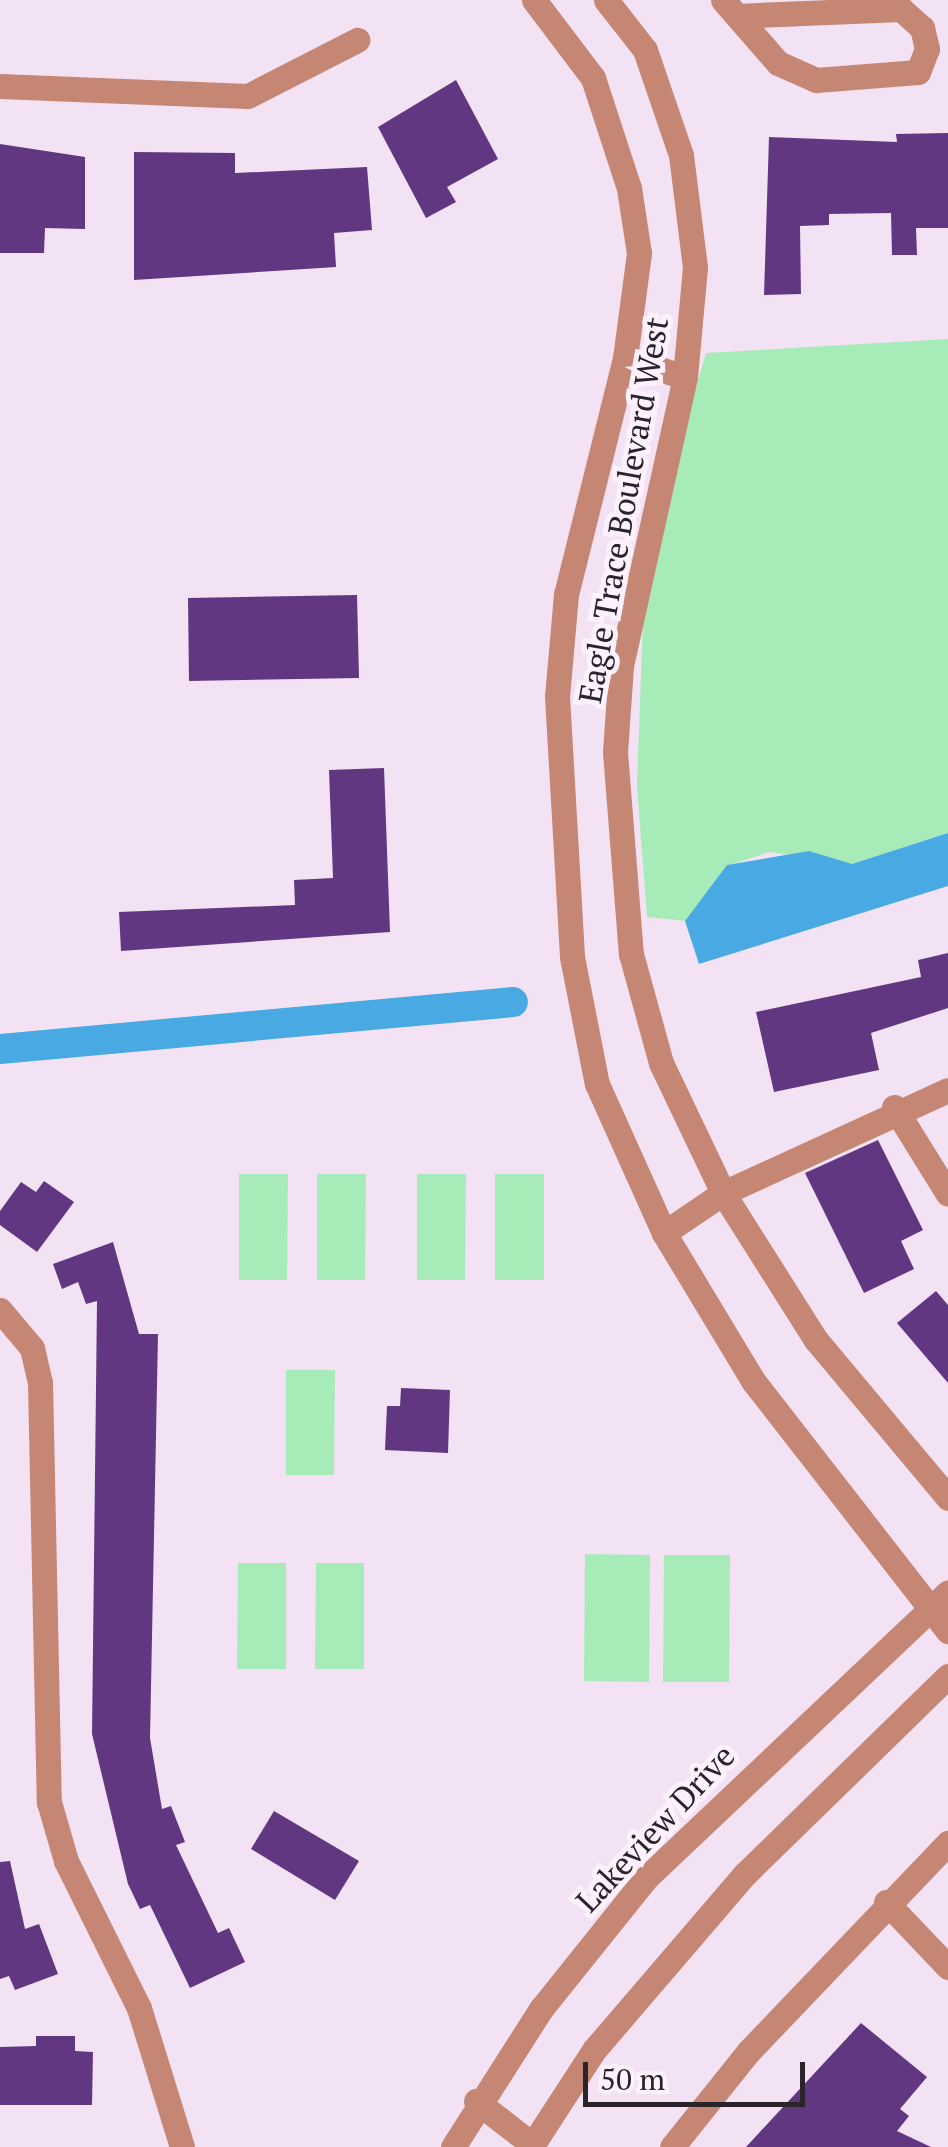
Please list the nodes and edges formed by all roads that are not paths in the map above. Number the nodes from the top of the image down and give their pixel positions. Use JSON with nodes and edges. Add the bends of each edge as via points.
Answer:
{"nodes":[{"id":1,"x":534,"y":0,"type":"edge"},
{"id":2,"x":606,"y":0,"type":"edge"},
{"id":3,"x":730,"y":8,"type":"edge"},
{"id":4,"x":357,"y":40,"type":"dead end"},
{"id":5,"x":0,"y":86,"type":"edge"},
{"id":6,"x":625,"y":358,"type":"junction"},
{"id":7,"x":685,"y":377,"type":"junction"},
{"id":8,"x":948,"y":1090,"type":"edge"},
{"id":9,"x":894,"y":1107,"type":"junction"},
{"id":10,"x":723,"y":1193,"type":"junction"},
{"id":11,"x":948,"y":1194,"type":"edge"},
{"id":12,"x":664,"y":1233,"type":"junction"},
{"id":13,"x":9,"y":1318,"type":"edge"},
{"id":14,"x":948,"y":1498,"type":"edge"},
{"id":15,"x":939,"y":1599,"type":"edge"},
{"id":16,"x":948,"y":1631,"type":"edge"},
{"id":17,"x":948,"y":1676,"type":"edge"},
{"id":18,"x":948,"y":1843,"type":"edge"},
{"id":19,"x":886,"y":1902,"type":"junction"},
{"id":20,"x":948,"y":1967,"type":"edge"},
{"id":21,"x":476,"y":2101,"type":"junction"},
{"id":22,"x":177,"y":2146,"type":"edge"},
{"id":23,"x":532,"y":2146,"type":"edge"},
{"id":24,"x":454,"y":2147,"type":"edge"},
{"id":25,"x":672,"y":2147,"type":"edge"}],
"edges":[{"from":1,"to":6,"type":"street","name":"Eagle Trace Boulevard West","via":[[593,78],[630,188],[639,254]]},
{"from":2,"to":7,"type":"street","name":"Eagle Trace Boulevard West","via":[[645,50],[681,155],[696,267]]},
{"from":3,"to":3,"type":"street","via":[[901,8],[922,28],[927,49],[918,72],[816,80],[778,63]]},
{"from":4,"to":5,"type":"street","via":[[248,96]]},
{"from":6,"to":7,"type":"street"},
{"from":6,"to":12,"type":"street","name":"Eagle Trace Boulevard West","via":[[566,594],[558,749],[572,957],[597,1084]]},
{"from":7,"to":10,"type":"street","name":"Eagle Trace Boulevard West","via":[[621,666],[619,841],[631,954],[661,1063]]},
{"from":8,"to":9,"type":"street"},
{"from":9,"to":10,"type":"street"},
{"from":9,"to":11,"type":"street"},
{"from":10,"to":12,"type":"street"},
{"from":10,"to":14,"type":"street","name":"Eagle Trace Boulevard West","via":[[816,1340]]},
{"from":12,"to":15,"type":"street","name":"Eagle Trace Boulevard West","via":[[754,1382]]},
{"from":13,"to":22,"type":"street","via":[[40,1382],[49,1802],[72,1876],[139,2008]]},
{"from":15,"to":16,"type":"street","name":"Eagle Trace Boulevard West"},
{"from":15,"to":21,"type":"street","name":"Lakeview Drive","via":[[646,1878]]},
{"from":17,"to":23,"type":"street","via":[[744,1874],[594,2050]]},
{"from":18,"to":19,"type":"street"},
{"from":19,"to":20,"type":"street"},
{"from":19,"to":25,"type":"street"},
{"from":21,"to":23,"type":"street"},
{"from":21,"to":24,"type":"street","name":"Lakeview Drive"}]}
